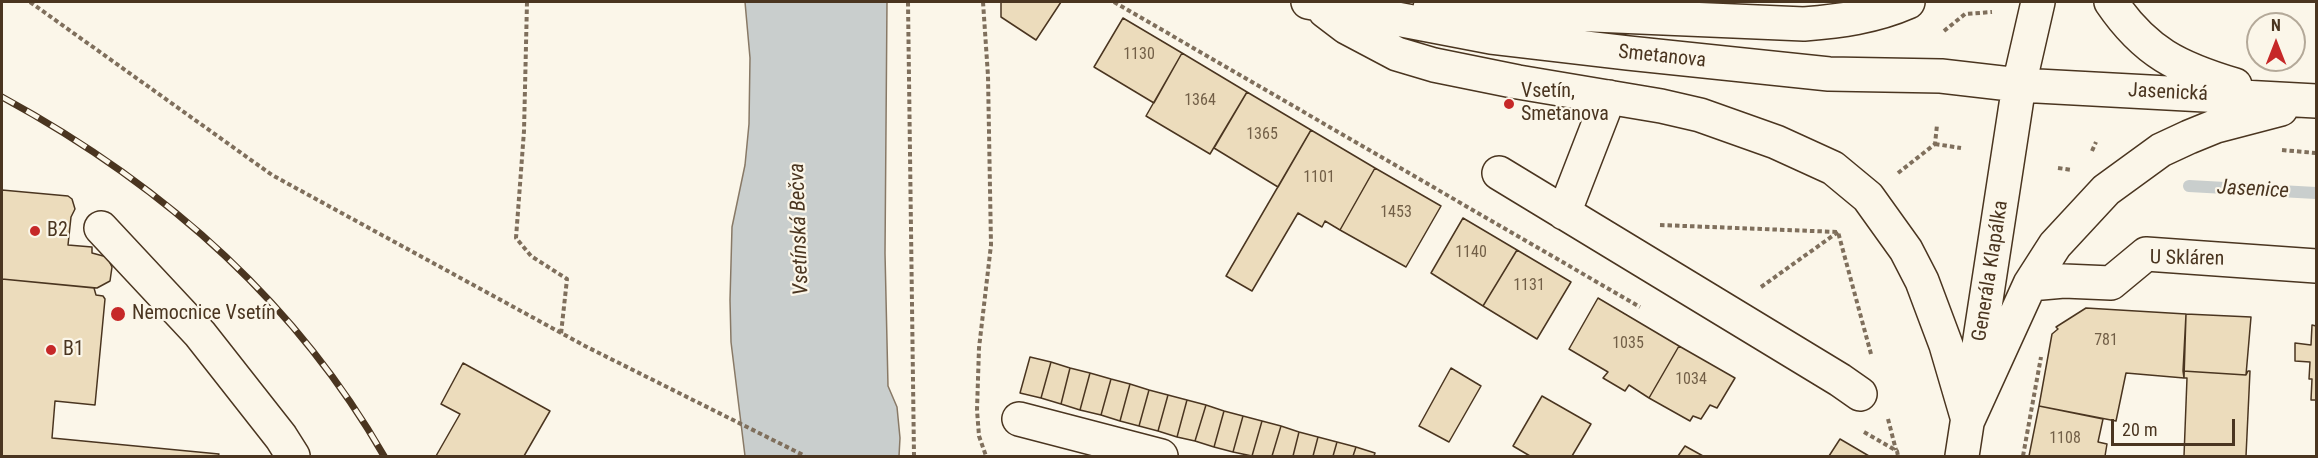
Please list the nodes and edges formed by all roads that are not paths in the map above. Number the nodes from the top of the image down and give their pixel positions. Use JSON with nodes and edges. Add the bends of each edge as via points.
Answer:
{"nodes":[{"id":1,"x":1310,"y":2,"type":"edge"},
{"id":2,"x":1908,"y":2,"type":"edge"},
{"id":3,"x":2038,"y":2,"type":"edge"},
{"id":4,"x":2111,"y":2,"type":"edge"},
{"id":5,"x":2019,"y":86,"type":"junction"},
{"id":6,"x":1609,"y":97,"type":"junction"},
{"id":7,"x":2316,"y":101,"type":"edge"},
{"id":8,"x":1499,"y":173,"type":"dead end"},
{"id":9,"x":1564,"y":213,"type":"junction"},
{"id":10,"x":101,"y":228,"type":"dead end"},
{"id":11,"x":2316,"y":266,"type":"edge"},
{"id":12,"x":2030,"y":284,"type":"junction"},
{"id":13,"x":1860,"y":394,"type":"dead end"},
{"id":14,"x":1019,"y":418,"type":"dead end"},
{"id":15,"x":1968,"y":420,"type":"junction"},
{"id":16,"x":293,"y":456,"type":"edge"},
{"id":17,"x":1161,"y":456,"type":"edge"},
{"id":18,"x":1962,"y":456,"type":"edge"}],
"edges":[{"from":1,"to":2,"type":"street","via":[[1804,24],[1844,21]]},
{"from":1,"to":5,"type":"street","name":"Smetanova","via":[[1491,37],[1628,54],[1829,74],[1941,76]]},
{"from":1,"to":6,"type":"street","via":[[1397,54],[1434,65]]},
{"from":3,"to":5,"type":"street","name":"Generála Klapálka"},
{"from":4,"to":7,"type":"street","via":[[2142,38],[2186,69],[2235,85]]},
{"from":5,"to":7,"type":"street","name":"Jasenická"},
{"from":5,"to":15,"type":"street","name":"Generála Klapálka"},
{"from":6,"to":9,"type":"street"},
{"from":6,"to":15,"type":"street","via":[[1700,115],[1776,142],[1833,168],[1868,197],[1922,281]]},
{"from":7,"to":12,"type":"street","via":[[2207,129],[2162,150],[2106,190],[2078,218]]},
{"from":8,"to":9,"type":"street"},
{"from":9,"to":13,"type":"street"},
{"from":10,"to":16,"type":"street","via":[[200,334]]},
{"from":11,"to":12,"type":"street","name":"U Skláren","via":[[2146,254],[2112,283]]},
{"from":12,"to":15,"type":"street"},
{"from":14,"to":17,"type":"street"},
{"from":15,"to":18,"type":"street","name":"Generála Klapálka"}]}
